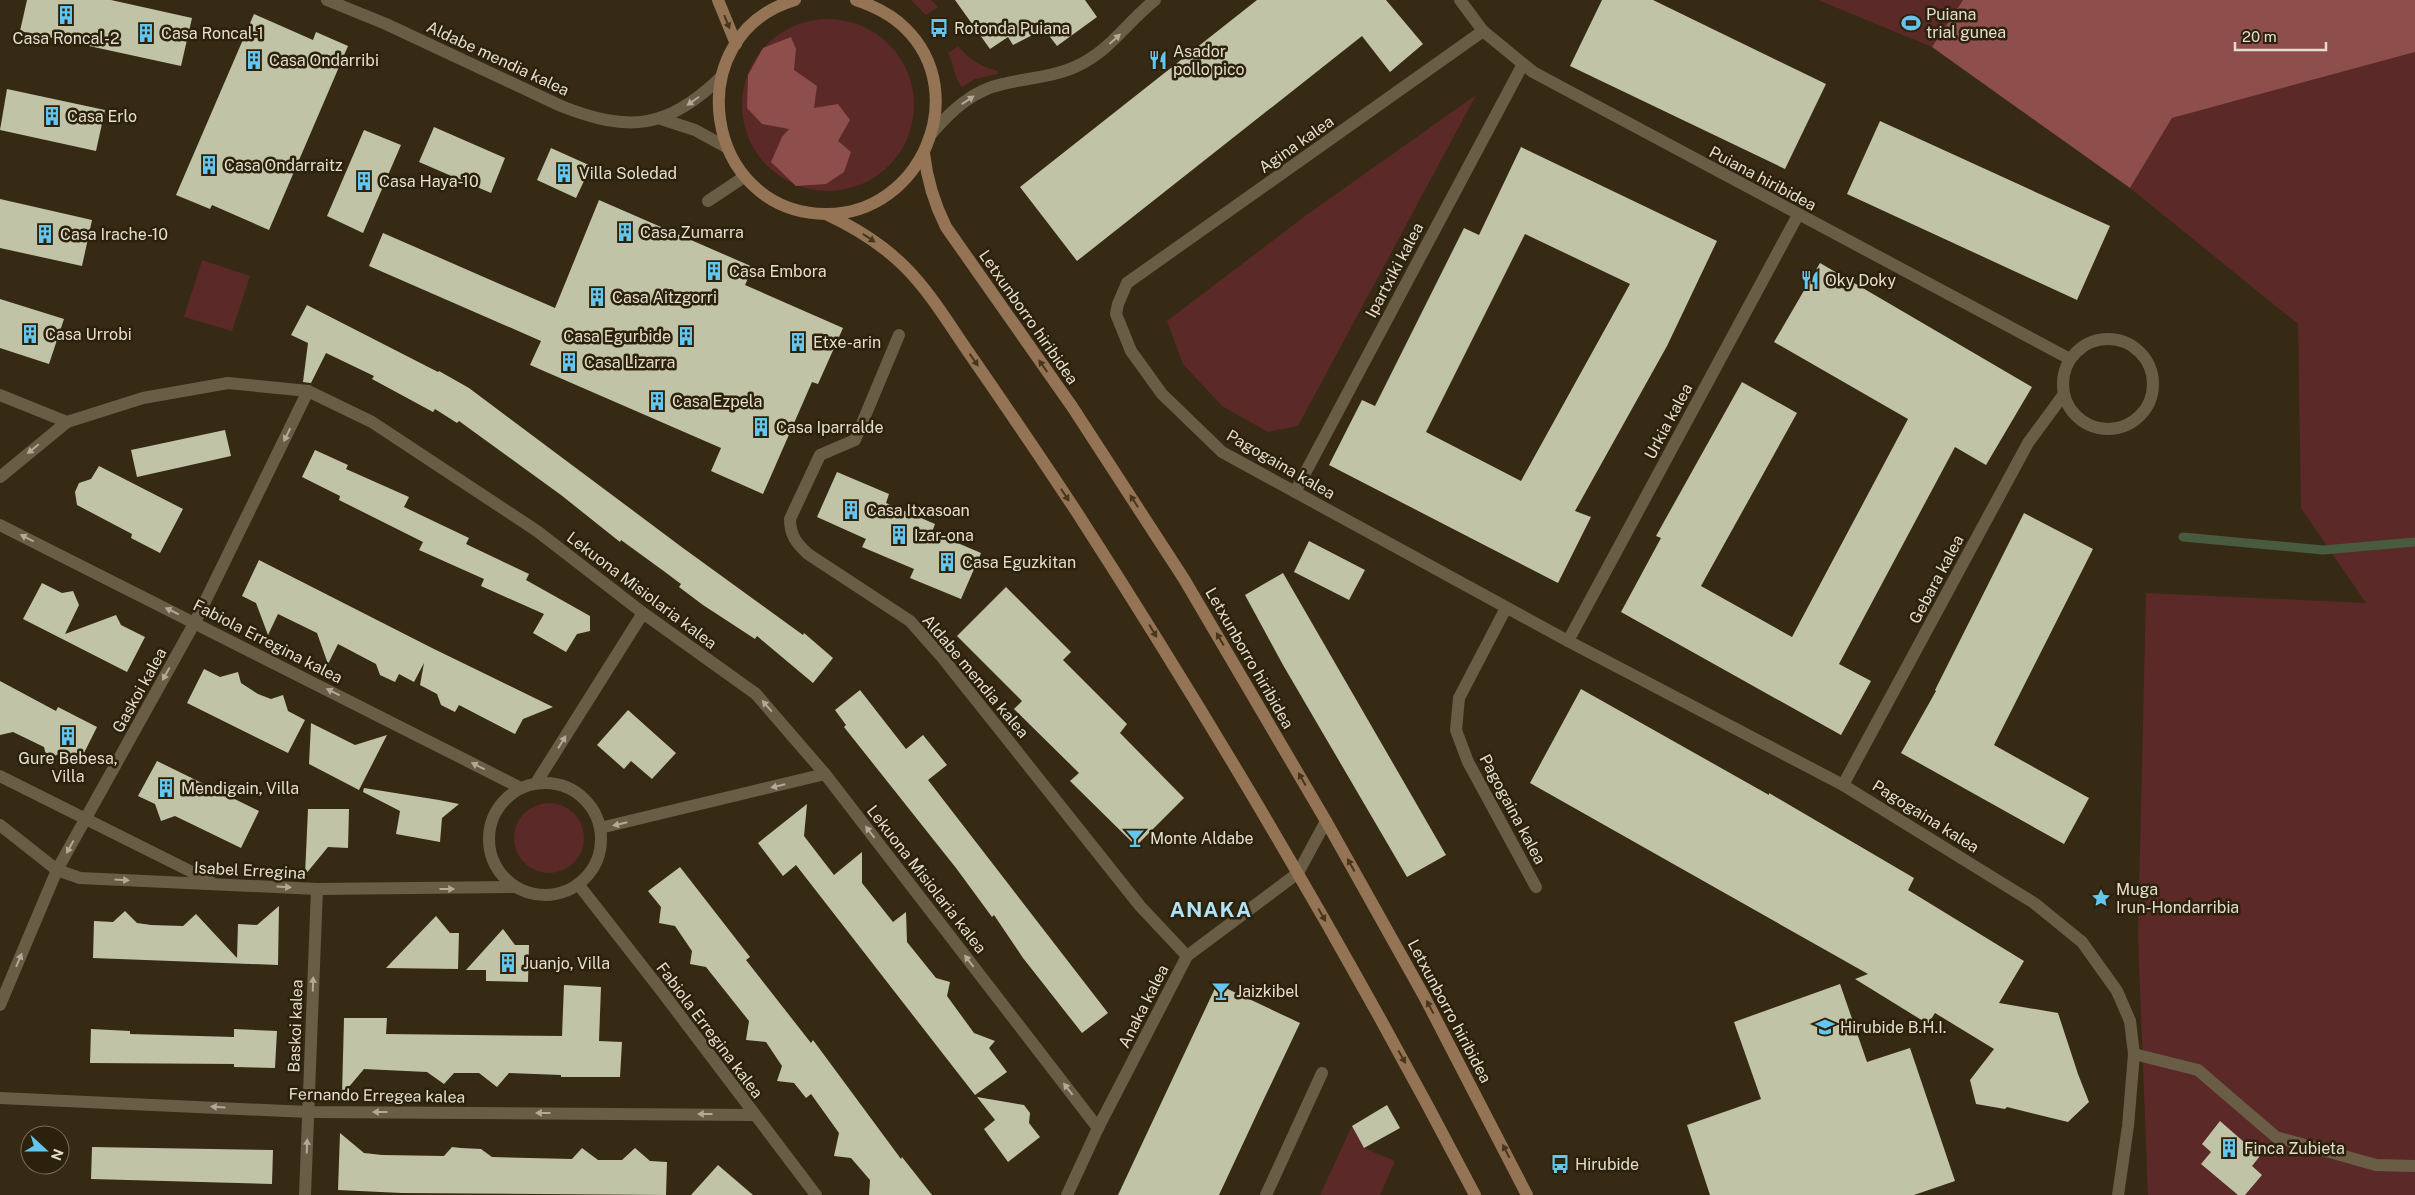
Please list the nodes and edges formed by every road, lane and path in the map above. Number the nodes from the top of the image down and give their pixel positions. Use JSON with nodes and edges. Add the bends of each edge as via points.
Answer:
{"nodes":[{"id":1,"x":327,"y":0,"type":"edge"},
{"id":2,"x":718,"y":0,"type":"edge"},
{"id":3,"x":795,"y":0,"type":"edge"},
{"id":4,"x":856,"y":0,"type":"edge"},
{"id":5,"x":1155,"y":0,"type":"edge"},
{"id":6,"x":1460,"y":0,"type":"edge"},
{"id":7,"x":1483,"y":31,"type":"junction"},
{"id":8,"x":736,"y":44,"type":"junction"},
{"id":9,"x":1523,"y":64,"type":"junction"},
{"id":10,"x":721,"y":77,"type":"junction"},
{"id":11,"x":661,"y":119,"type":"junction"},
{"id":12,"x":932,"y":133,"type":"junction"},
{"id":13,"x":726,"y":147,"type":"junction"},
{"id":14,"x":924,"y":153,"type":"junction"},
{"id":15,"x":744,"y":177,"type":"junction"},
{"id":16,"x":708,"y":201,"type":"dead end"},
{"id":17,"x":826,"y":214,"type":"junction"},
{"id":18,"x":1798,"y":215,"type":"junction"},
{"id":19,"x":1127,"y":282,"type":"joint"},
{"id":20,"x":899,"y":335,"type":"dead end"},
{"id":21,"x":2070,"y":359,"type":"junction"},
{"id":22,"x":308,"y":391,"type":"junction"},
{"id":23,"x":2064,"y":394,"type":"junction"},
{"id":24,"x":0,"y":395,"type":"edge"},
{"id":25,"x":67,"y":422,"type":"junction"},
{"id":26,"x":0,"y":477,"type":"edge"},
{"id":27,"x":1295,"y":492,"type":"junction"},
{"id":28,"x":0,"y":525,"type":"edge"},
{"id":29,"x":1506,"y":608,"type":"junction"},
{"id":30,"x":643,"y":613,"type":"junction"},
{"id":31,"x":195,"y":622,"type":"junction"},
{"id":32,"x":1568,"y":641,"type":"junction"},
{"id":33,"x":825,"y":774,"type":"junction"},
{"id":34,"x":0,"y":776,"type":"edge"},
{"id":35,"x":536,"y":784,"type":"junction"},
{"id":36,"x":1843,"y":785,"type":"junction"},
{"id":37,"x":521,"y":788,"type":"junction"},
{"id":38,"x":86,"y":818,"type":"junction"},
{"id":39,"x":1326,"y":821,"type":"junction"},
{"id":40,"x":0,"y":825,"type":"edge"},
{"id":41,"x":600,"y":828,"type":"junction"},
{"id":42,"x":57,"y":870,"type":"junction"},
{"id":43,"x":1298,"y":873,"type":"junction"},
{"id":44,"x":216,"y":884,"type":"junction"},
{"id":45,"x":578,"y":884,"type":"junction"},
{"id":46,"x":515,"y":887,"type":"junction"},
{"id":47,"x":1536,"y":888,"type":"dead end"},
{"id":48,"x":316,"y":889,"type":"junction"},
{"id":49,"x":1187,"y":956,"type":"junction"},
{"id":50,"x":0,"y":1005,"type":"edge"},
{"id":51,"x":2134,"y":1054,"type":"junction"},
{"id":52,"x":1322,"y":1073,"type":"dead end"},
{"id":53,"x":0,"y":1098,"type":"edge"},
{"id":54,"x":308,"y":1112,"type":"junction"},
{"id":55,"x":754,"y":1114,"type":"junction"},
{"id":56,"x":1098,"y":1128,"type":"junction"},
{"id":57,"x":2415,"y":1166,"type":"edge"},
{"id":58,"x":305,"y":1195,"type":"edge"},
{"id":59,"x":816,"y":1195,"type":"edge"},
{"id":60,"x":1067,"y":1195,"type":"edge"},
{"id":61,"x":1266,"y":1195,"type":"edge"},
{"id":62,"x":1475,"y":1195,"type":"edge"},
{"id":63,"x":1527,"y":1195,"type":"edge"},
{"id":64,"x":2118,"y":1195,"type":"edge"}],
"edges":[{"from":1,"to":11,"type":"street","name":"Aldabe mendia kalea","via":[[585,116],[610,121]]},
{"from":2,"to":8,"type":"main road","one_way":true},
{"from":3,"to":8,"type":"main road","via":[[760,18]]},
{"from":4,"to":12,"type":"main road","via":[[878,8],[906,28],[925,56],[935,88]]},
{"from":12,"to":5,"type":"street","one_way":true,"via":[[959,106],[982,91],[1076,67],[1102,52]]},
{"from":6,"to":7,"type":"street","name":"Puiana hiribidea"},
{"from":7,"to":9,"type":"street","name":"Puiana hiribidea"},
{"from":7,"to":19,"type":"street","name":"Agina kalea"},
{"from":8,"to":10,"type":"main road"},
{"from":9,"to":18,"type":"street","name":"Puiana hiribidea"},
{"from":9,"to":27,"type":"street","name":"Ipartxiki kalea"},
{"from":10,"to":11,"type":"street","name":"Aldabe mendia kalea","one_way":true,"via":[[694,101]]},
{"from":10,"to":13,"type":"main road","via":[[718,112]]},
{"from":11,"to":13,"type":"street","name":"Aldabe mendia kalea","via":[[695,130]]},
{"from":12,"to":14,"type":"main road"},
{"from":13,"to":15,"type":"main road"},
{"from":14,"to":17,"type":"main road","via":[[919,164],[888,196],[867,206]]},
{"from":39,"to":14,"type":"main road","name":"Letxunborro hiribidea","one_way":true,"via":[[1184,579],[1073,408],[946,227],[927,179]]},
{"from":15,"to":16,"type":"street"},
{"from":15,"to":17,"type":"main road","via":[[773,200],[790,208]]},
{"from":17,"to":43,"type":"main road","one_way":true,"via":[[889,252],[922,285],[1029,440],[1136,604]]},
{"from":18,"to":21,"type":"street","name":"Puiana hiribidea"},
{"from":18,"to":32,"type":"street","name":"Urkia kalea"},
{"from":19,"to":27,"type":"street","name":"Pagogaina kalea","via":[[1116,314],[1131,350],[1162,394],[1222,452]]},
{"from":20,"to":49,"type":"street","name":"Aldabe mendia kalea","via":[[855,440],[820,456],[790,518],[795,541],[808,554],[910,621],[1140,906]]},
{"from":21,"to":23,"type":"street","via":[[2064,370]]},
{"from":21,"to":23,"type":"street","via":[[2094,340],[2124,341],[2148,362],[2153,376],[2153,392],[2138,419],[2124,427],[2109,430],[2080,420]]},
{"from":22,"to":25,"type":"street","name":"Lekuona Misiolaria kalea","via":[[228,383],[143,398]]},
{"from":22,"to":30,"type":"street","name":"Lekuona Misiolaria kalea","via":[[372,422],[537,530]]},
{"from":22,"to":31,"type":"street","name":"Gaskoi kalea","one_way":true},
{"from":23,"to":36,"type":"street","name":"Gebara kalea","via":[[2028,443]]},
{"from":24,"to":25,"type":"street"},
{"from":25,"to":26,"type":"street","one_way":true},
{"from":27,"to":29,"type":"street","name":"Pagogaina kalea"},
{"from":31,"to":28,"type":"street","name":"Fabiola Erregina kalea","one_way":true},
{"from":29,"to":32,"type":"street","name":"Pagogaina kalea"},
{"from":29,"to":47,"type":"street","name":"Pagogaina kalea","via":[[1459,698],[1456,730],[1468,762]]},
{"from":33,"to":30,"type":"street","name":"Lekuona Misiolaria kalea","one_way":true,"via":[[756,694]]},
{"from":35,"to":30,"type":"street","one_way":true},
{"from":37,"to":31,"type":"street","name":"Fabiola Erregina kalea","one_way":true},
{"from":31,"to":38,"type":"street","name":"Gaskoi kalea","one_way":true},
{"from":32,"to":36,"type":"street","name":"Pagogaina kalea"},
{"from":33,"to":41,"type":"street","one_way":true},
{"from":56,"to":33,"type":"street","name":"Lekuona Misiolaria kalea","one_way":true},
{"from":34,"to":38,"type":"street"},
{"from":35,"to":37,"type":"street"},
{"from":35,"to":41,"type":"street","via":[[557,784],[578,793],[589,804]]},
{"from":36,"to":51,"type":"street","name":"Pagogaina kalea","via":[[2034,903],[2082,942],[2117,991],[2130,1020]]},
{"from":37,"to":46,"type":"street","via":[[502,803],[491,823],[490,851],[498,870]]},
{"from":38,"to":42,"type":"street","name":"Gaskoi kalea","one_way":true},
{"from":38,"to":44,"type":"street"},
{"from":39,"to":43,"type":"street"},
{"from":63,"to":39,"type":"main road","name":"Letxunborro hiribidea","one_way":true,"via":[[1460,1062]]},
{"from":40,"to":42,"type":"street","name":"Isabel Erregina"},
{"from":41,"to":45,"type":"street","via":[[597,862],[585,880]]},
{"from":42,"to":44,"type":"street","name":"Isabel Erregina","one_way":true,"via":[[80,878]]},
{"from":50,"to":42,"type":"street","name":"Gaskoi kalea","one_way":true},
{"from":43,"to":49,"type":"street","name":"Anaka kalea"},
{"from":43,"to":62,"type":"main road","one_way":true,"via":[[1382,1020]]},
{"from":44,"to":48,"type":"street","name":"Isabel Erregina","one_way":true},
{"from":45,"to":46,"type":"street","via":[[556,895],[537,895]]},
{"from":45,"to":55,"type":"street","name":"Fabiola Erregina kalea"},
{"from":48,"to":46,"type":"street","name":"Isabel Erregina","one_way":true},
{"from":54,"to":48,"type":"street","name":"Baskoi kalea","one_way":true},
{"from":49,"to":56,"type":"street","name":"Anaka kalea"},
{"from":51,"to":57,"type":"street","via":[[2198,1070],[2276,1137],[2376,1165]]},
{"from":51,"to":64,"type":"street","name":"Pagogaina kalea"},
{"from":52,"to":61,"type":"street"},
{"from":54,"to":53,"type":"street","name":"Fernando Erregea kalea","one_way":true},
{"from":55,"to":54,"type":"street","name":"Fernando Erregea kalea","one_way":true},
{"from":58,"to":54,"type":"street","name":"Baskoi kalea","one_way":true},
{"from":55,"to":59,"type":"street","name":"Fabiola Erregina kalea"},
{"from":56,"to":60,"type":"street","name":"Anaka kalea"}]}
